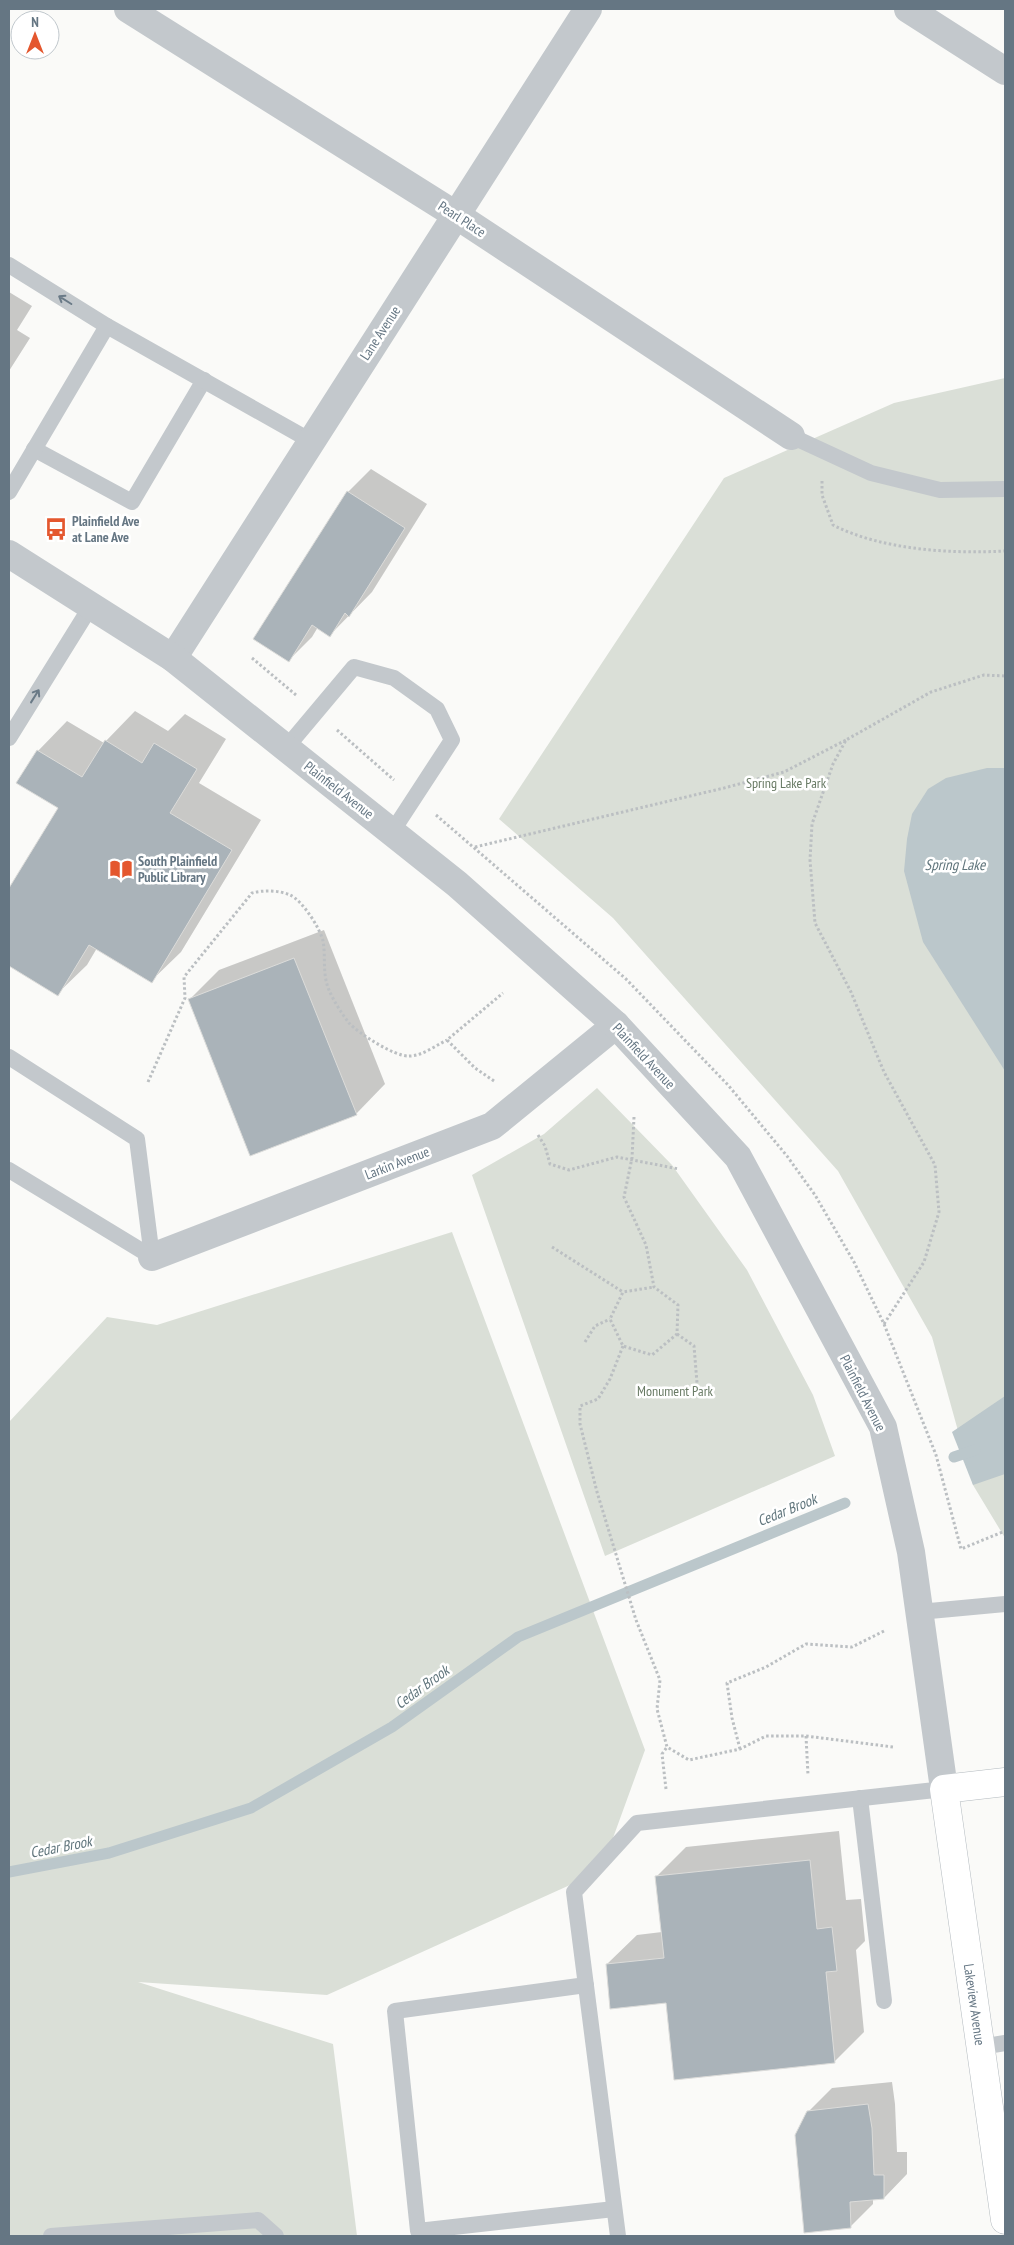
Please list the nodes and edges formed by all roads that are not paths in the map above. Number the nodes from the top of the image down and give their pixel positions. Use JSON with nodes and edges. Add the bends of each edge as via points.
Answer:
{"nodes":[{"id":1,"x":128,"y":9,"type":"edge"},
{"id":2,"x":588,"y":9,"type":"edge"},
{"id":3,"x":908,"y":9,"type":"edge"},
{"id":4,"x":1000,"y":61,"type":"edge"},
{"id":5,"x":456,"y":214,"type":"junction"},
{"id":6,"x":9,"y":265,"type":"edge"},
{"id":7,"x":107,"y":326,"type":"junction"},
{"id":8,"x":204,"y":380,"type":"junction"},
{"id":9,"x":791,"y":436,"type":"joint"},
{"id":10,"x":311,"y":441,"type":"junction"},
{"id":11,"x":34,"y":449,"type":"junction"},
{"id":12,"x":1005,"y":489,"type":"edge"},
{"id":13,"x":9,"y":492,"type":"edge"},
{"id":14,"x":9,"y":554,"type":"edge"},
{"id":15,"x":91,"y":606,"type":"junction"},
{"id":16,"x":173,"y":658,"type":"junction"},
{"id":17,"x":9,"y":738,"type":"edge"},
{"id":18,"x":286,"y":748,"type":"junction"},
{"id":19,"x":392,"y":832,"type":"junction"},
{"id":20,"x":616,"y":1025,"type":"junction"},
{"id":21,"x":9,"y":1058,"type":"edge"},
{"id":22,"x":9,"y":1170,"type":"edge"},
{"id":23,"x":152,"y":1257,"type":"junction"},
{"id":24,"x":1005,"y":1604,"type":"edge"},
{"id":25,"x":919,"y":1612,"type":"junction"},
{"id":26,"x":1005,"y":1782,"type":"edge"},
{"id":27,"x":944,"y":1789,"type":"junction"},
{"id":28,"x":860,"y":1798,"type":"junction"},
{"id":29,"x":586,"y":1985,"type":"junction"},
{"id":30,"x":884,"y":2002,"type":"dead end"},
{"id":31,"x":993,"y":2045,"type":"edge"},
{"id":32,"x":614,"y":2209,"type":"junction"},
{"id":33,"x":1005,"y":2220,"type":"edge"},
{"id":34,"x":51,"y":2236,"type":"edge"},
{"id":35,"x":276,"y":2236,"type":"edge"},
{"id":36,"x":618,"y":2236,"type":"edge"}],
"edges":[{"from":1,"to":5,"type":"street","name":"Pearl Place"},
{"from":2,"to":5,"type":"street","name":"Lane Avenue"},
{"from":3,"to":4,"type":"street"},
{"from":5,"to":9,"type":"street","name":"Pearl Place"},
{"from":5,"to":10,"type":"street","name":"Lane Avenue"},
{"from":7,"to":6,"type":"lane","one_way":true},
{"from":7,"to":8,"type":"lane"},
{"from":7,"to":11,"type":"lane"},
{"from":8,"to":10,"type":"lane"},
{"from":8,"to":11,"type":"lane","via":[[132,502]]},
{"from":9,"to":12,"type":"lane","via":[[871,474],[940,490]]},
{"from":10,"to":16,"type":"street","name":"Lane Avenue"},
{"from":11,"to":13,"type":"lane"},
{"from":14,"to":15,"type":"street","name":"Plainfield Avenue"},
{"from":15,"to":16,"type":"street","name":"Plainfield Avenue"},
{"from":17,"to":15,"type":"lane","one_way":true},
{"from":16,"to":18,"type":"street","name":"Plainfield Avenue"},
{"from":18,"to":19,"type":"street","name":"Plainfield Avenue"},
{"from":18,"to":19,"type":"lane","via":[[354,667],[394,678],[437,709],[452,740]]},
{"from":19,"to":20,"type":"street","name":"Plainfield Avenue","via":[[457,884]]},
{"from":20,"to":23,"type":"street","name":"Larkin Avenue","via":[[492,1126]]},
{"from":20,"to":25,"type":"street","name":"Plainfield Avenue","via":[[738,1157],[883,1427],[911,1552]]},
{"from":21,"to":23,"type":"lane","via":[[138,1139]]},
{"from":22,"to":23,"type":"lane"},
{"from":24,"to":25,"type":"lane"},
{"from":25,"to":27,"type":"street","name":"Plainfield Avenue"},
{"from":26,"to":27,"type":"main road"},
{"from":27,"to":28,"type":"lane"},
{"from":27,"to":31,"type":"main road","name":"Lakeview Avenue"},
{"from":28,"to":29,"type":"lane","via":[[637,1823],[574,1892]]},
{"from":28,"to":30,"type":"lane"},
{"from":29,"to":32,"type":"lane"},
{"from":29,"to":32,"type":"lane","via":[[395,2011],[418,2232]]},
{"from":31,"to":33,"type":"main road","name":"Lakeview Avenue"},
{"from":32,"to":36,"type":"lane"},
{"from":34,"to":35,"type":"lane","via":[[258,2220]]}]}
